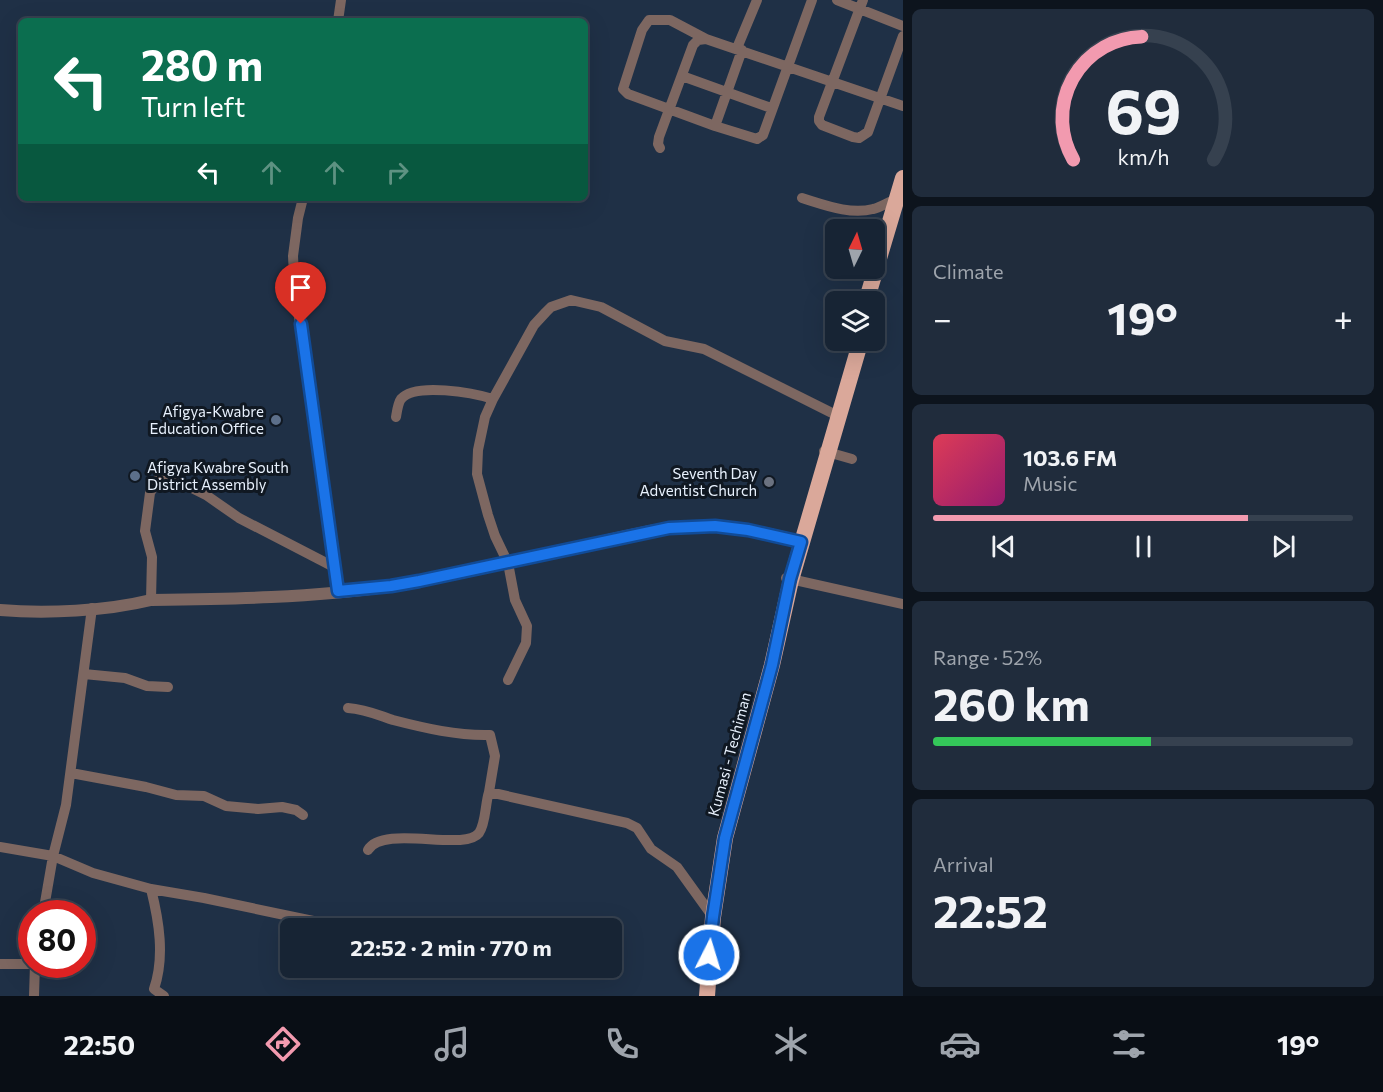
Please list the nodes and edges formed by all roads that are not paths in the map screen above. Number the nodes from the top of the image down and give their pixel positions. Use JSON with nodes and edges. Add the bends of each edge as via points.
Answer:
{"nodes":[{"id":1,"x":341,"y":0,"type":"edge"},
{"id":2,"x":757,"y":0,"type":"edge"},
{"id":3,"x":812,"y":0,"type":"edge"},
{"id":4,"x":837,"y":0,"type":"edge"},
{"id":5,"x":861,"y":4,"type":"edge"},
{"id":6,"x":338,"y":18,"type":"edge"},
{"id":7,"x":903,"y":26,"type":"edge"},
{"id":8,"x":903,"y":36,"type":"edge"},
{"id":9,"x":706,"y":39,"type":"junction"},
{"id":10,"x":740,"y":49,"type":"junction"},
{"id":11,"x":787,"y":66,"type":"junction"},
{"id":12,"x":681,"y":76,"type":"junction"},
{"id":13,"x":832,"y":82,"type":"junction"},
{"id":14,"x":727,"y":91,"type":"junction"},
{"id":15,"x":880,"y":98,"type":"junction"},
{"id":16,"x":903,"y":106,"type":"edge"},
{"id":17,"x":670,"y":108,"type":"junction"},
{"id":18,"x":771,"y":108,"type":"junction"},
{"id":19,"x":715,"y":126,"type":"junction"},
{"id":20,"x":660,"y":148,"type":"dead end"},
{"id":21,"x":903,"y":178,"type":"edge"},
{"id":22,"x":802,"y":198,"type":"dead end"},
{"id":23,"x":901,"y":199,"type":"edge"},
{"id":24,"x":302,"y":201,"type":"edge"},
{"id":25,"x":870,"y":291,"type":"edge"},
{"id":26,"x":876,"y":291,"type":"edge"},
{"id":27,"x":851,"y":351,"type":"edge"},
{"id":28,"x":857,"y":351,"type":"edge"},
{"id":29,"x":493,"y":399,"type":"junction"},
{"id":30,"x":832,"y":412,"type":"junction"},
{"id":31,"x":396,"y":417,"type":"dead end"},
{"id":32,"x":824,"y":452,"type":"junction"},
{"id":33,"x":852,"y":459,"type":"dead end"},
{"id":34,"x":797,"y":541,"type":"junction"},
{"id":35,"x":508,"y":563,"type":"junction"},
{"id":36,"x":334,"y":567,"type":"junction"},
{"id":37,"x":787,"y":579,"type":"junction"},
{"id":38,"x":338,"y":591,"type":"junction"},
{"id":39,"x":151,"y":600,"type":"junction"},
{"id":40,"x":903,"y":604,"type":"edge"},
{"id":41,"x":92,"y":608,"type":"junction"},
{"id":42,"x":0,"y":610,"type":"edge"},
{"id":43,"x":84,"y":674,"type":"junction"},
{"id":44,"x":508,"y":680,"type":"dead end"},
{"id":45,"x":168,"y":687,"type":"dead end"},
{"id":46,"x":348,"y":708,"type":"dead end"},
{"id":47,"x":71,"y":773,"type":"junction"},
{"id":48,"x":489,"y":792,"type":"junction"},
{"id":49,"x":303,"y":815,"type":"dead end"},
{"id":50,"x":0,"y":847,"type":"edge"},
{"id":51,"x":368,"y":850,"type":"dead end"},
{"id":52,"x":52,"y":856,"type":"junction"},
{"id":53,"x":151,"y":889,"type":"junction"},
{"id":54,"x":45,"y":900,"type":"edge"},
{"id":55,"x":713,"y":917,"type":"junction"},
{"id":56,"x":299,"y":918,"type":"edge"},
{"id":57,"x":0,"y":964,"type":"edge"},
{"id":58,"x":18,"y":964,"type":"edge"},
{"id":59,"x":33,"y":978,"type":"edge"},
{"id":60,"x":151,"y":992,"type":"edge"},
{"id":61,"x":34,"y":996,"type":"edge"},
{"id":62,"x":164,"y":996,"type":"edge"},
{"id":63,"x":707,"y":996,"type":"edge"}],
"edges":[{"from":1,"to":6,"type":"street"},
{"from":2,"to":10,"type":"street"},
{"from":3,"to":11,"type":"street"},
{"from":4,"to":5,"type":"street"},
{"from":5,"to":7,"type":"street"},
{"from":5,"to":13,"type":"street"},
{"from":8,"to":15,"type":"street"},
{"from":9,"to":10,"type":"street"},
{"from":9,"to":12,"type":"street","via":[[693,45]]},
{"from":9,"to":17,"type":"street","via":[[670,20],[649,20],[642,30],[623,89]]},
{"from":10,"to":11,"type":"street"},
{"from":10,"to":14,"type":"street"},
{"from":11,"to":13,"type":"street"},
{"from":11,"to":18,"type":"street"},
{"from":12,"to":14,"type":"street"},
{"from":12,"to":17,"type":"street"},
{"from":13,"to":15,"type":"street"},
{"from":13,"to":15,"type":"street","via":[[819,121],[852,138],[868,132]]},
{"from":14,"to":18,"type":"street"},
{"from":14,"to":19,"type":"street"},
{"from":15,"to":16,"type":"street"},
{"from":17,"to":19,"type":"street"},
{"from":17,"to":20,"type":"street","via":[[659,137]]},
{"from":18,"to":19,"type":"street","via":[[763,135],[757,139]]},
{"from":21,"to":23,"type":"highway"},
{"from":22,"to":23,"type":"street","via":[[854,210],[874,209]]},
{"from":23,"to":25,"type":"highway"},
{"from":23,"to":26,"type":"highway"},
{"from":24,"to":36,"type":"street","via":[[293,256],[295,294],[315,412]]},
{"from":27,"to":30,"type":"highway","name":"Kumasi - Techiman"},
{"from":28,"to":32,"type":"highway","name":"Kumasi - Techiman"},
{"from":29,"to":30,"type":"street","via":[[534,325],[551,307],[571,300],[601,307],[665,341],[704,349]]},
{"from":29,"to":31,"type":"street","via":[[422,390],[403,396]]},
{"from":29,"to":35,"type":"street","via":[[482,429],[477,474],[495,536]]},
{"from":30,"to":32,"type":"highway","name":"Kumasi - Techiman"},
{"from":32,"to":33,"type":"street"},
{"from":32,"to":34,"type":"highway","name":"Kumasi - Techiman"},
{"from":34,"to":35,"type":"street","via":[[748,530],[686,526],[652,530]]},
{"from":34,"to":37,"type":"highway","name":"Kumasi - Techiman"},
{"from":35,"to":38,"type":"street","via":[[391,586]]},
{"from":35,"to":44,"type":"street","via":[[527,634]]},
{"from":36,"to":38,"type":"street"},
{"from":36,"to":39,"type":"street","via":[[239,518],[197,490],[160,476],[150,493],[145,531],[152,557]]},
{"from":37,"to":40,"type":"street"},
{"from":37,"to":55,"type":"highway","name":"Kumasi - Techiman","via":[[777,606],[772,665],[725,838]]},
{"from":38,"to":39,"type":"street"},
{"from":39,"to":41,"type":"street"},
{"from":41,"to":42,"type":"street"},
{"from":41,"to":43,"type":"street"},
{"from":43,"to":45,"type":"street"},
{"from":43,"to":47,"type":"street"},
{"from":46,"to":48,"type":"street","via":[[445,731],[490,735],[495,756]]},
{"from":47,"to":49,"type":"street","via":[[176,795],[204,796],[226,806],[282,807]]},
{"from":47,"to":52,"type":"street"},
{"from":48,"to":51,"type":"street","via":[[481,831],[476,836],[390,839],[376,842]]},
{"from":48,"to":55,"type":"street","via":[[627,822],[637,828],[651,849],[677,867]]},
{"from":50,"to":52,"type":"street"},
{"from":52,"to":53,"type":"street","via":[[93,873]]},
{"from":52,"to":54,"type":"street"},
{"from":53,"to":56,"type":"street"},
{"from":53,"to":60,"type":"street","via":[[160,942]]},
{"from":55,"to":63,"type":"highway","name":"Kumasi - Techiman"},
{"from":57,"to":58,"type":"street"},
{"from":59,"to":61,"type":"street"},
{"from":60,"to":62,"type":"street"}]}
